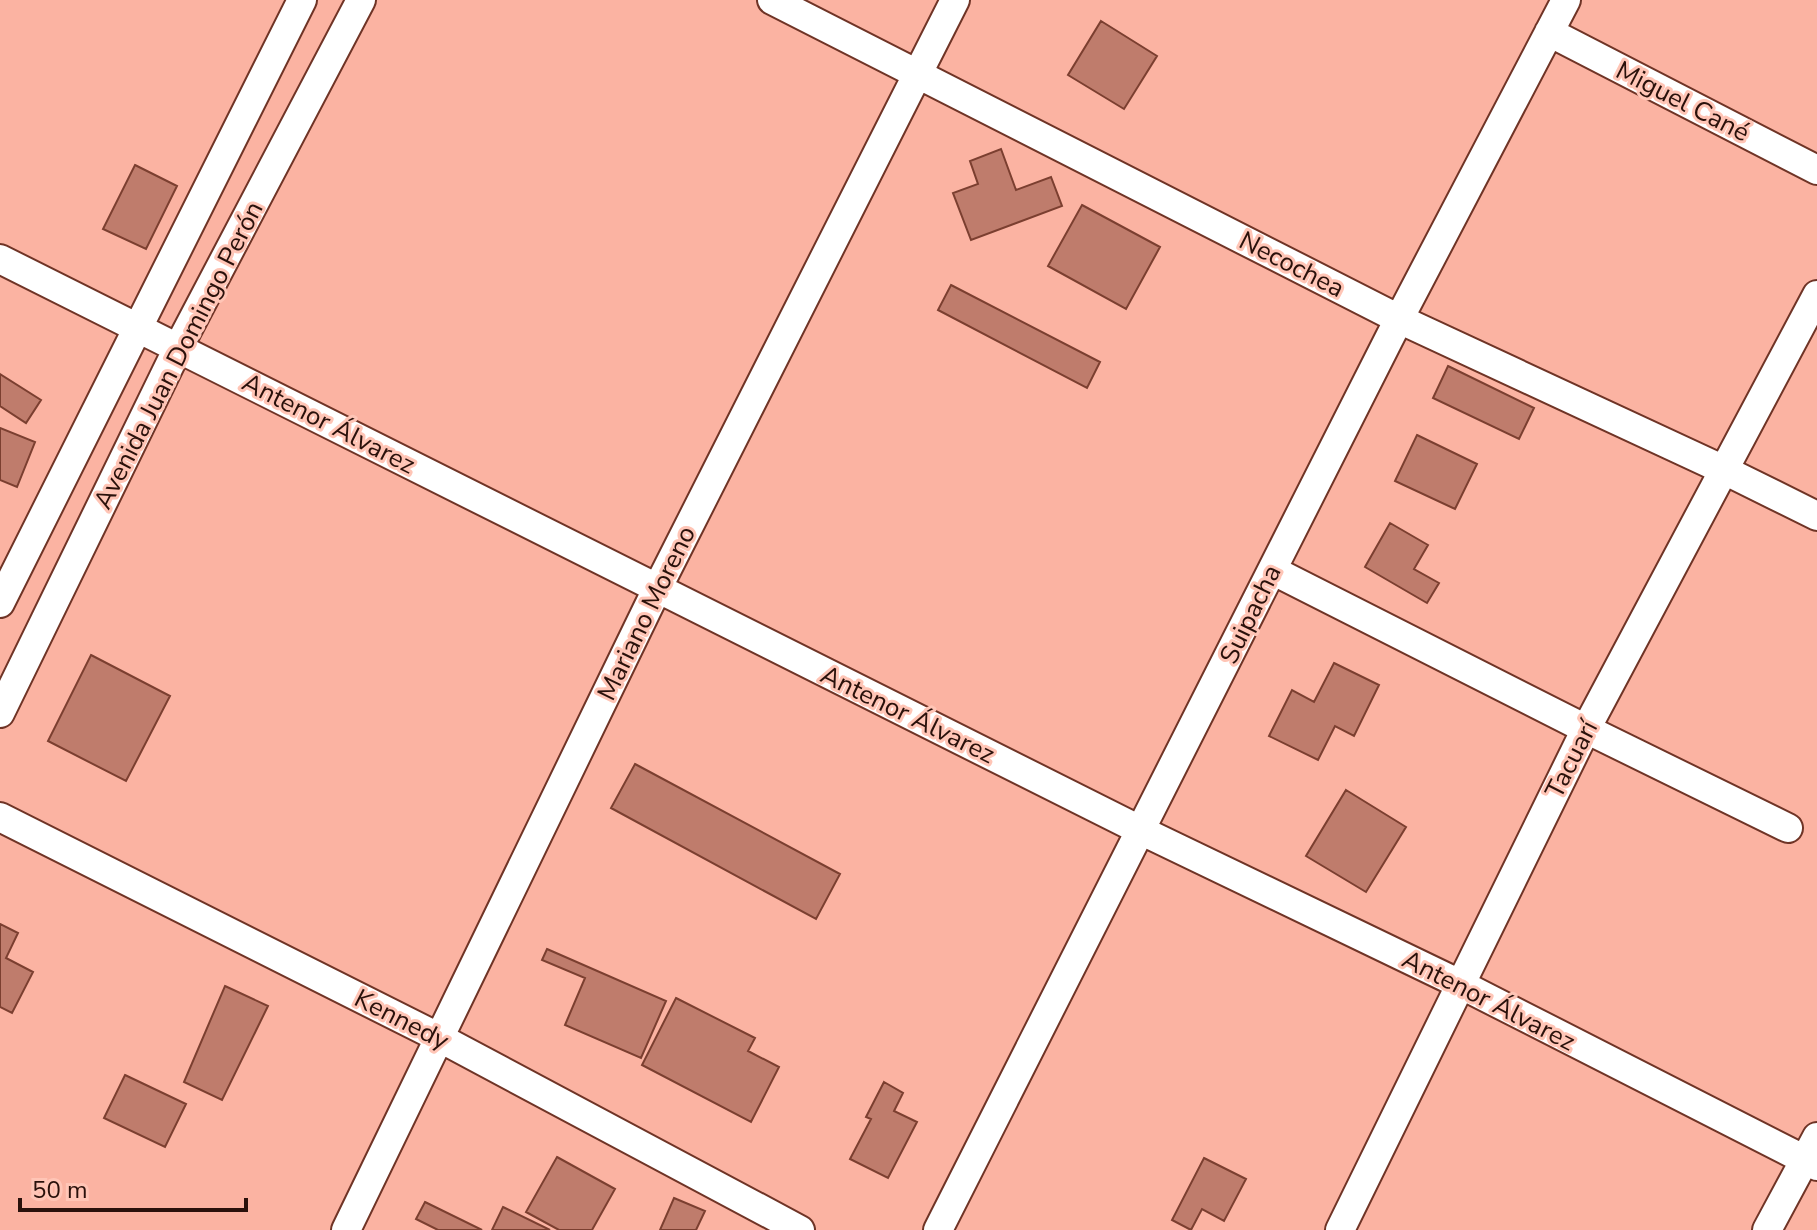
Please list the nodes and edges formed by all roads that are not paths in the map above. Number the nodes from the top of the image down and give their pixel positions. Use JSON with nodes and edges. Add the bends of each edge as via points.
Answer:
{"nodes":[{"id":1,"x":302,"y":0,"type":"edge"},
{"id":2,"x":361,"y":0,"type":"edge"},
{"id":3,"x":772,"y":0,"type":"edge"},
{"id":4,"x":955,"y":0,"type":"edge"},
{"id":5,"x":1566,"y":0,"type":"edge"},
{"id":6,"x":1549,"y":32,"type":"junction"},
{"id":7,"x":918,"y":73,"type":"junction"},
{"id":8,"x":1817,"y":170,"type":"edge"},
{"id":9,"x":0,"y":259,"type":"edge"},
{"id":10,"x":1817,"y":295,"type":"edge"},
{"id":11,"x":1399,"y":319,"type":"junction"},
{"id":12,"x":138,"y":327,"type":"junction"},
{"id":13,"x":179,"y":346,"type":"junction"},
{"id":14,"x":1724,"y":470,"type":"junction"},
{"id":15,"x":1817,"y":516,"type":"edge"},
{"id":16,"x":1272,"y":570,"type":"junction"},
{"id":17,"x":657,"y":589,"type":"junction"},
{"id":18,"x":0,"y":603,"type":"edge"},
{"id":19,"x":0,"y":713,"type":"edge"},
{"id":20,"x":1586,"y":729,"type":"junction"},
{"id":21,"x":0,"y":817,"type":"edge"},
{"id":22,"x":1788,"y":828,"type":"dead end"},
{"id":23,"x":1142,"y":831,"type":"junction"},
{"id":24,"x":1460,"y":984,"type":"junction"},
{"id":25,"x":438,"y":1037,"type":"junction"},
{"id":26,"x":1812,"y":1154,"type":"edge"},
{"id":27,"x":346,"y":1230,"type":"edge"},
{"id":28,"x":800,"y":1230,"type":"edge"},
{"id":29,"x":938,"y":1230,"type":"edge"},
{"id":30,"x":1340,"y":1230,"type":"edge"},
{"id":31,"x":1767,"y":1230,"type":"edge"}],
"edges":[{"from":1,"to":12,"type":"street","name":"Avenida Juan Domingo Perón"},
{"from":2,"to":13,"type":"street","name":"Avenida Juan Domingo Perón"},
{"from":3,"to":7,"type":"street","name":"Necochea"},
{"from":4,"to":7,"type":"street","name":"Mariano Moreno"},
{"from":5,"to":6,"type":"street","name":"Suipacha"},
{"from":6,"to":8,"type":"street","name":"Miguel Cané"},
{"from":6,"to":11,"type":"street","name":"Suipacha"},
{"from":7,"to":11,"type":"street","name":"Necochea"},
{"from":7,"to":17,"type":"street","name":"Mariano Moreno"},
{"from":9,"to":12,"type":"street","name":"Antenor Álvarez"},
{"from":10,"to":14,"type":"street","name":"Tacuarí"},
{"from":11,"to":14,"type":"street","name":"Necochea"},
{"from":11,"to":16,"type":"street","name":"Suipacha"},
{"from":12,"to":13,"type":"street","name":"Antenor Álvarez"},
{"from":12,"to":18,"type":"street","name":"Avenida Juan Domingo Perón"},
{"from":13,"to":17,"type":"street","name":"Antenor Álvarez"},
{"from":13,"to":19,"type":"street","name":"Avenida Juan Domingo Perón"},
{"from":14,"to":15,"type":"street","name":"Necochea"},
{"from":14,"to":20,"type":"street","name":"Tacuarí"},
{"from":16,"to":20,"type":"street"},
{"from":16,"to":23,"type":"street","name":"Suipacha"},
{"from":17,"to":23,"type":"street","name":"Antenor Álvarez"},
{"from":17,"to":25,"type":"street","name":"Mariano Moreno"},
{"from":20,"to":22,"type":"street"},
{"from":20,"to":24,"type":"street","name":"Tacuarí"},
{"from":21,"to":25,"type":"street","name":"Kennedy"},
{"from":23,"to":24,"type":"street","name":"Antenor Álvarez"},
{"from":23,"to":29,"type":"street","name":"Suipacha"},
{"from":24,"to":26,"type":"street","name":"Antenor Álvarez"},
{"from":24,"to":30,"type":"street","name":"Tacuarí"},
{"from":25,"to":27,"type":"street","name":"Mariano Moreno"},
{"from":25,"to":28,"type":"street","name":"Kennedy"},
{"from":26,"to":31,"type":"street"}]}
